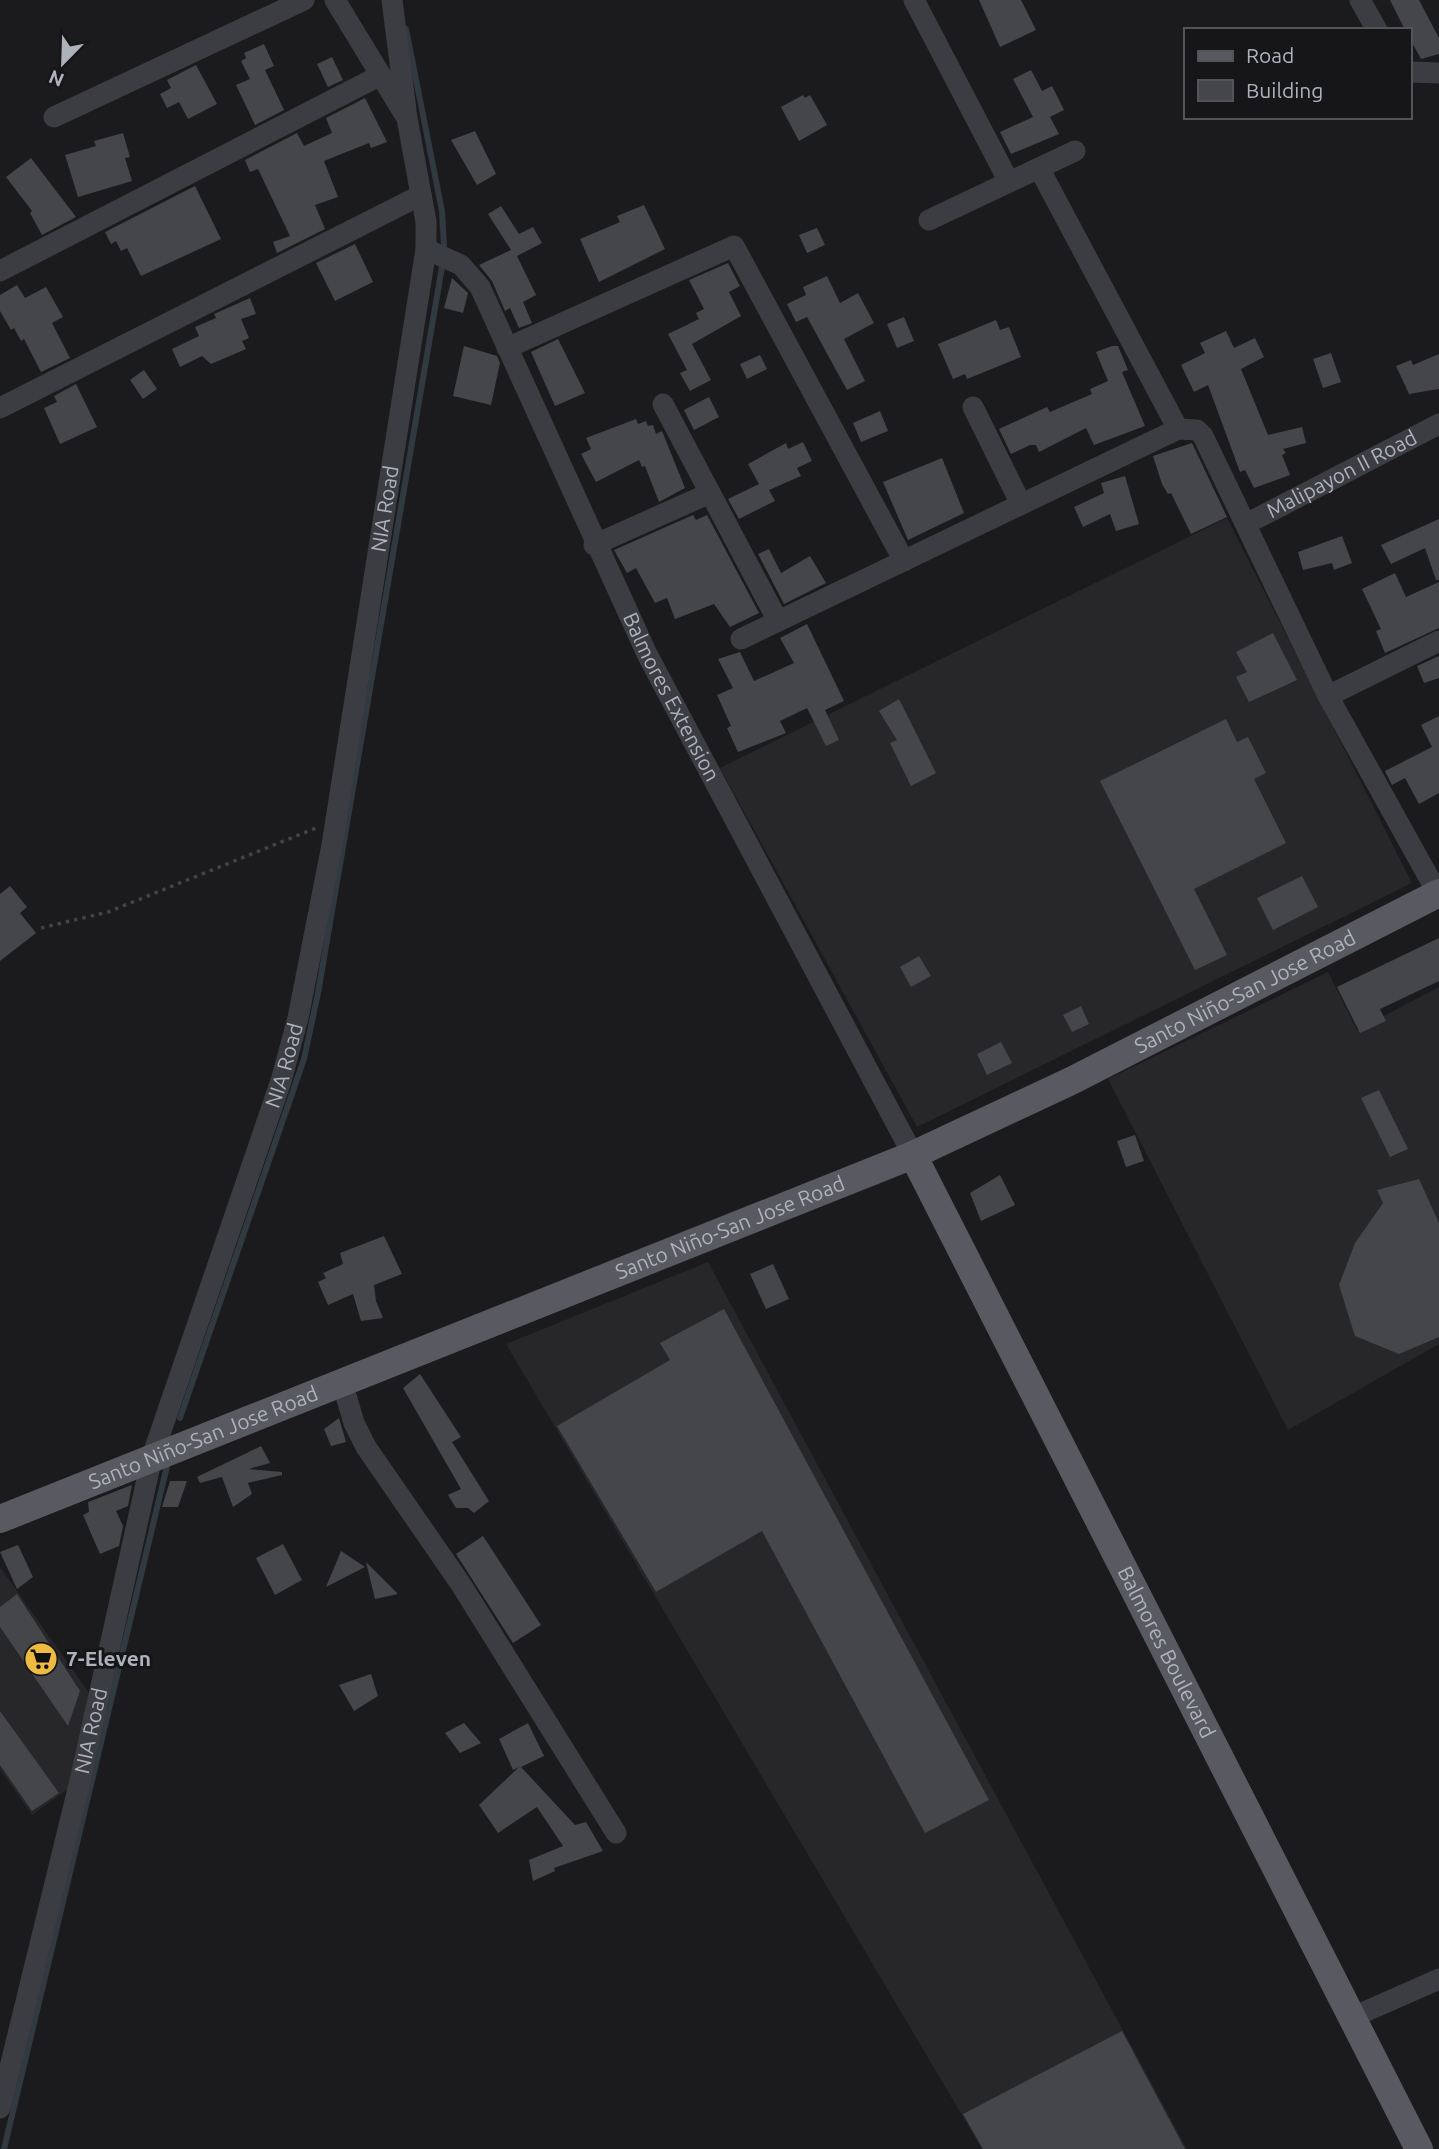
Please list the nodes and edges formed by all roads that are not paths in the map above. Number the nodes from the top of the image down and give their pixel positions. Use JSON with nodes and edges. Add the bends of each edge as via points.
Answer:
{"nodes":[{"id":1,"x":304,"y":0,"type":"edge"},
{"id":2,"x":335,"y":0,"type":"edge"},
{"id":3,"x":392,"y":0,"type":"edge"},
{"id":4,"x":914,"y":0,"type":"edge"},
{"id":5,"x":1360,"y":0,"type":"edge"},
{"id":6,"x":1376,"y":28,"type":"edge"},
{"id":7,"x":1411,"y":72,"type":"edge"},
{"id":8,"x":1439,"y":73,"type":"edge"},
{"id":9,"x":379,"y":76,"type":"junction"},
{"id":10,"x":54,"y":117,"type":"dead end"},
{"id":11,"x":407,"y":118,"type":"junction"},
{"id":12,"x":1075,"y":151,"type":"dead end"},
{"id":13,"x":1039,"y":168,"type":"junction"},
{"id":14,"x":1009,"y":182,"type":"junction"},
{"id":15,"x":421,"y":195,"type":"junction"},
{"id":16,"x":929,"y":220,"type":"dead end"},
{"id":17,"x":426,"y":249,"type":"junction"},
{"id":18,"x":0,"y":271,"type":"edge"},
{"id":19,"x":507,"y":348,"type":"junction"},
{"id":20,"x":663,"y":404,"type":"dead end"},
{"id":21,"x":973,"y":407,"type":"dead end"},
{"id":22,"x":0,"y":408,"type":"edge"},
{"id":23,"x":1439,"y":424,"type":"edge"},
{"id":24,"x":1178,"y":429,"type":"junction"},
{"id":25,"x":710,"y":493,"type":"junction"},
{"id":26,"x":1021,"y":504,"type":"junction"},
{"id":27,"x":1246,"y":524,"type":"junction"},
{"id":28,"x":594,"y":545,"type":"junction"},
{"id":29,"x":904,"y":561,"type":"junction"},
{"id":30,"x":778,"y":621,"type":"junction"},
{"id":31,"x":741,"y":639,"type":"dead end"},
{"id":32,"x":1439,"y":641,"type":"edge"},
{"id":33,"x":1328,"y":696,"type":"junction"},
{"id":34,"x":1439,"y":894,"type":"edge"},
{"id":35,"x":913,"y":1155,"type":"junction"},
{"id":36,"x":342,"y":1382,"type":"junction"},
{"id":37,"x":152,"y":1457,"type":"junction"},
{"id":38,"x":0,"y":1519,"type":"edge"},
{"id":39,"x":616,"y":1833,"type":"dead end"},
{"id":40,"x":1439,"y":1979,"type":"edge"},
{"id":41,"x":1353,"y":2017,"type":"junction"},
{"id":42,"x":0,"y":2108,"type":"edge"},
{"id":43,"x":1419,"y":2149,"type":"edge"}],
"edges":[{"from":1,"to":10,"type":"street"},
{"from":2,"to":9,"type":"street"},
{"from":3,"to":11,"type":"street","name":"NIA Road"},
{"from":4,"to":14,"type":"street"},
{"from":5,"to":6,"type":"street"},
{"from":7,"to":8,"type":"street"},
{"from":9,"to":11,"type":"street"},
{"from":9,"to":18,"type":"street"},
{"from":11,"to":15,"type":"street","name":"NIA Road"},
{"from":12,"to":13,"type":"street"},
{"from":13,"to":14,"type":"street"},
{"from":13,"to":24,"type":"street"},
{"from":14,"to":16,"type":"street"},
{"from":15,"to":17,"type":"street","name":"NIA Road"},
{"from":15,"to":22,"type":"street"},
{"from":17,"to":19,"type":"street","name":"Balmores Extension","via":[[472,275]]},
{"from":17,"to":37,"type":"street","name":"NIA Road","via":[[335,824],[298,1018],[281,1081]]},
{"from":19,"to":28,"type":"street","name":"Balmores Extension"},
{"from":19,"to":29,"type":"street","via":[[734,246]]},
{"from":20,"to":25,"type":"street"},
{"from":21,"to":26,"type":"street"},
{"from":23,"to":27,"type":"street","name":"Malipayon II Road"},
{"from":24,"to":26,"type":"street"},
{"from":24,"to":27,"type":"street","via":[[1197,430],[1203,436]]},
{"from":25,"to":28,"type":"street"},
{"from":25,"to":30,"type":"street"},
{"from":26,"to":29,"type":"street"},
{"from":27,"to":33,"type":"street"},
{"from":28,"to":35,"type":"street","name":"Balmores Extension","via":[[708,773]]},
{"from":29,"to":30,"type":"street"},
{"from":30,"to":31,"type":"street"},
{"from":32,"to":33,"type":"street"},
{"from":33,"to":34,"type":"street"},
{"from":34,"to":35,"type":"main road","name":"Santo Niño-San Jose Road","via":[[1071,1081]]},
{"from":35,"to":36,"type":"main road","name":"Santo Niño-San Jose Road"},
{"from":35,"to":41,"type":"main road","name":"Balmores Boulevard"},
{"from":36,"to":37,"type":"main road","name":"Santo Niño-San Jose Road"},
{"from":36,"to":39,"type":"street","via":[[366,1447],[460,1583]]},
{"from":37,"to":38,"type":"main road","name":"Santo Niño-San Jose Road"},
{"from":37,"to":42,"type":"street","name":"NIA Road"},
{"from":40,"to":41,"type":"street"},
{"from":41,"to":43,"type":"main road","name":"Balmores Boulevard"}]}
